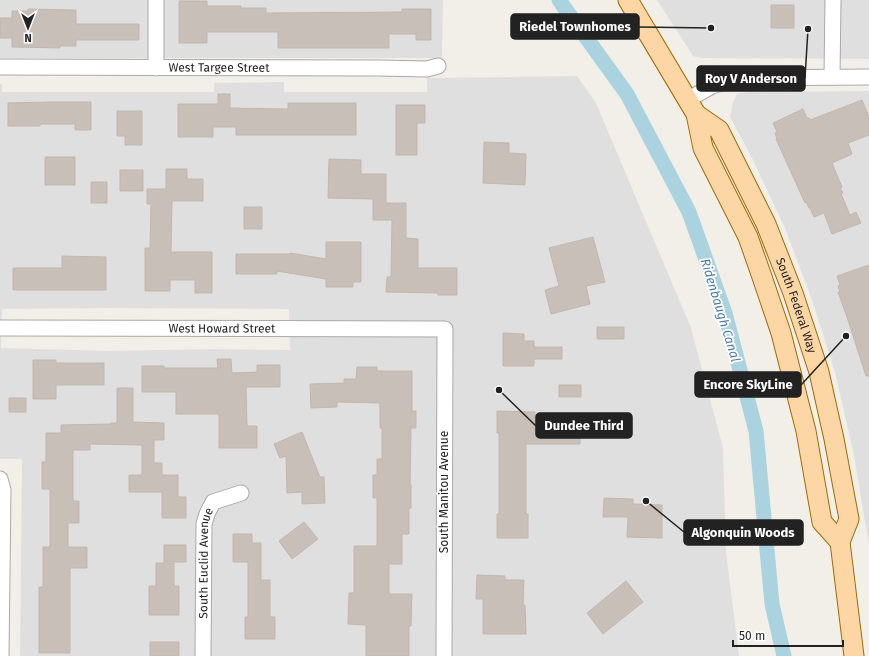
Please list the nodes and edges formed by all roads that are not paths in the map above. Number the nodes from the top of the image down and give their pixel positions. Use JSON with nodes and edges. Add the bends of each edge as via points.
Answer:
{"nodes":[{"id":1,"x":156,"y":0,"type":"edge"},
{"id":2,"x":628,"y":0,"type":"edge"},
{"id":3,"x":833,"y":0,"type":"edge"},
{"id":4,"x":438,"y":66,"type":"dead end"},
{"id":5,"x":0,"y":67,"type":"edge"},
{"id":6,"x":156,"y":68,"type":"junction"},
{"id":7,"x":832,"y":77,"type":"junction"},
{"id":8,"x":869,"y":77,"type":"edge"},
{"id":9,"x":692,"y":107,"type":"junction"},
{"id":10,"x":0,"y":328,"type":"edge"},
{"id":11,"x":445,"y":329,"type":"joint"},
{"id":12,"x":0,"y":479,"type":"edge"},
{"id":13,"x":241,"y":493,"type":"dead end"},
{"id":14,"x":840,"y":542,"type":"junction"},
{"id":15,"x":1,"y":656,"type":"edge"},
{"id":16,"x":203,"y":656,"type":"edge"},
{"id":17,"x":444,"y":656,"type":"edge"},
{"id":18,"x":854,"y":656,"type":"edge"}],
"edges":[{"from":1,"to":6,"type":"street"},
{"from":2,"to":9,"type":"main road","name":"South Federal Way"},
{"from":3,"to":7,"type":"street"},
{"from":4,"to":6,"type":"street","name":"West Targee Street","via":[[427,69]]},
{"from":5,"to":6,"type":"street","name":"West Targee Street"},
{"from":7,"to":8,"type":"street"},
{"from":7,"to":9,"type":"street","via":[[738,78],[712,86]]},
{"from":9,"to":14,"type":"main road","name":"South Federal Way","via":[[703,148],[748,237],[764,281],[781,333],[806,431],[822,522]]},
{"from":9,"to":14,"type":"main road","name":"South Federal Way","via":[[719,130],[766,224],[793,293],[819,372],[849,518]]},
{"from":10,"to":11,"type":"street","name":"West Howard Street"},
{"from":11,"to":17,"type":"street","name":"South Manitou Avenue"},
{"from":12,"to":15,"type":"street","via":[[3,490]]},
{"from":13,"to":16,"type":"street","name":"South Euclid Avenue","via":[[213,502],[204,524]]},
{"from":14,"to":18,"type":"main road","name":"South Federal Way"}]}
